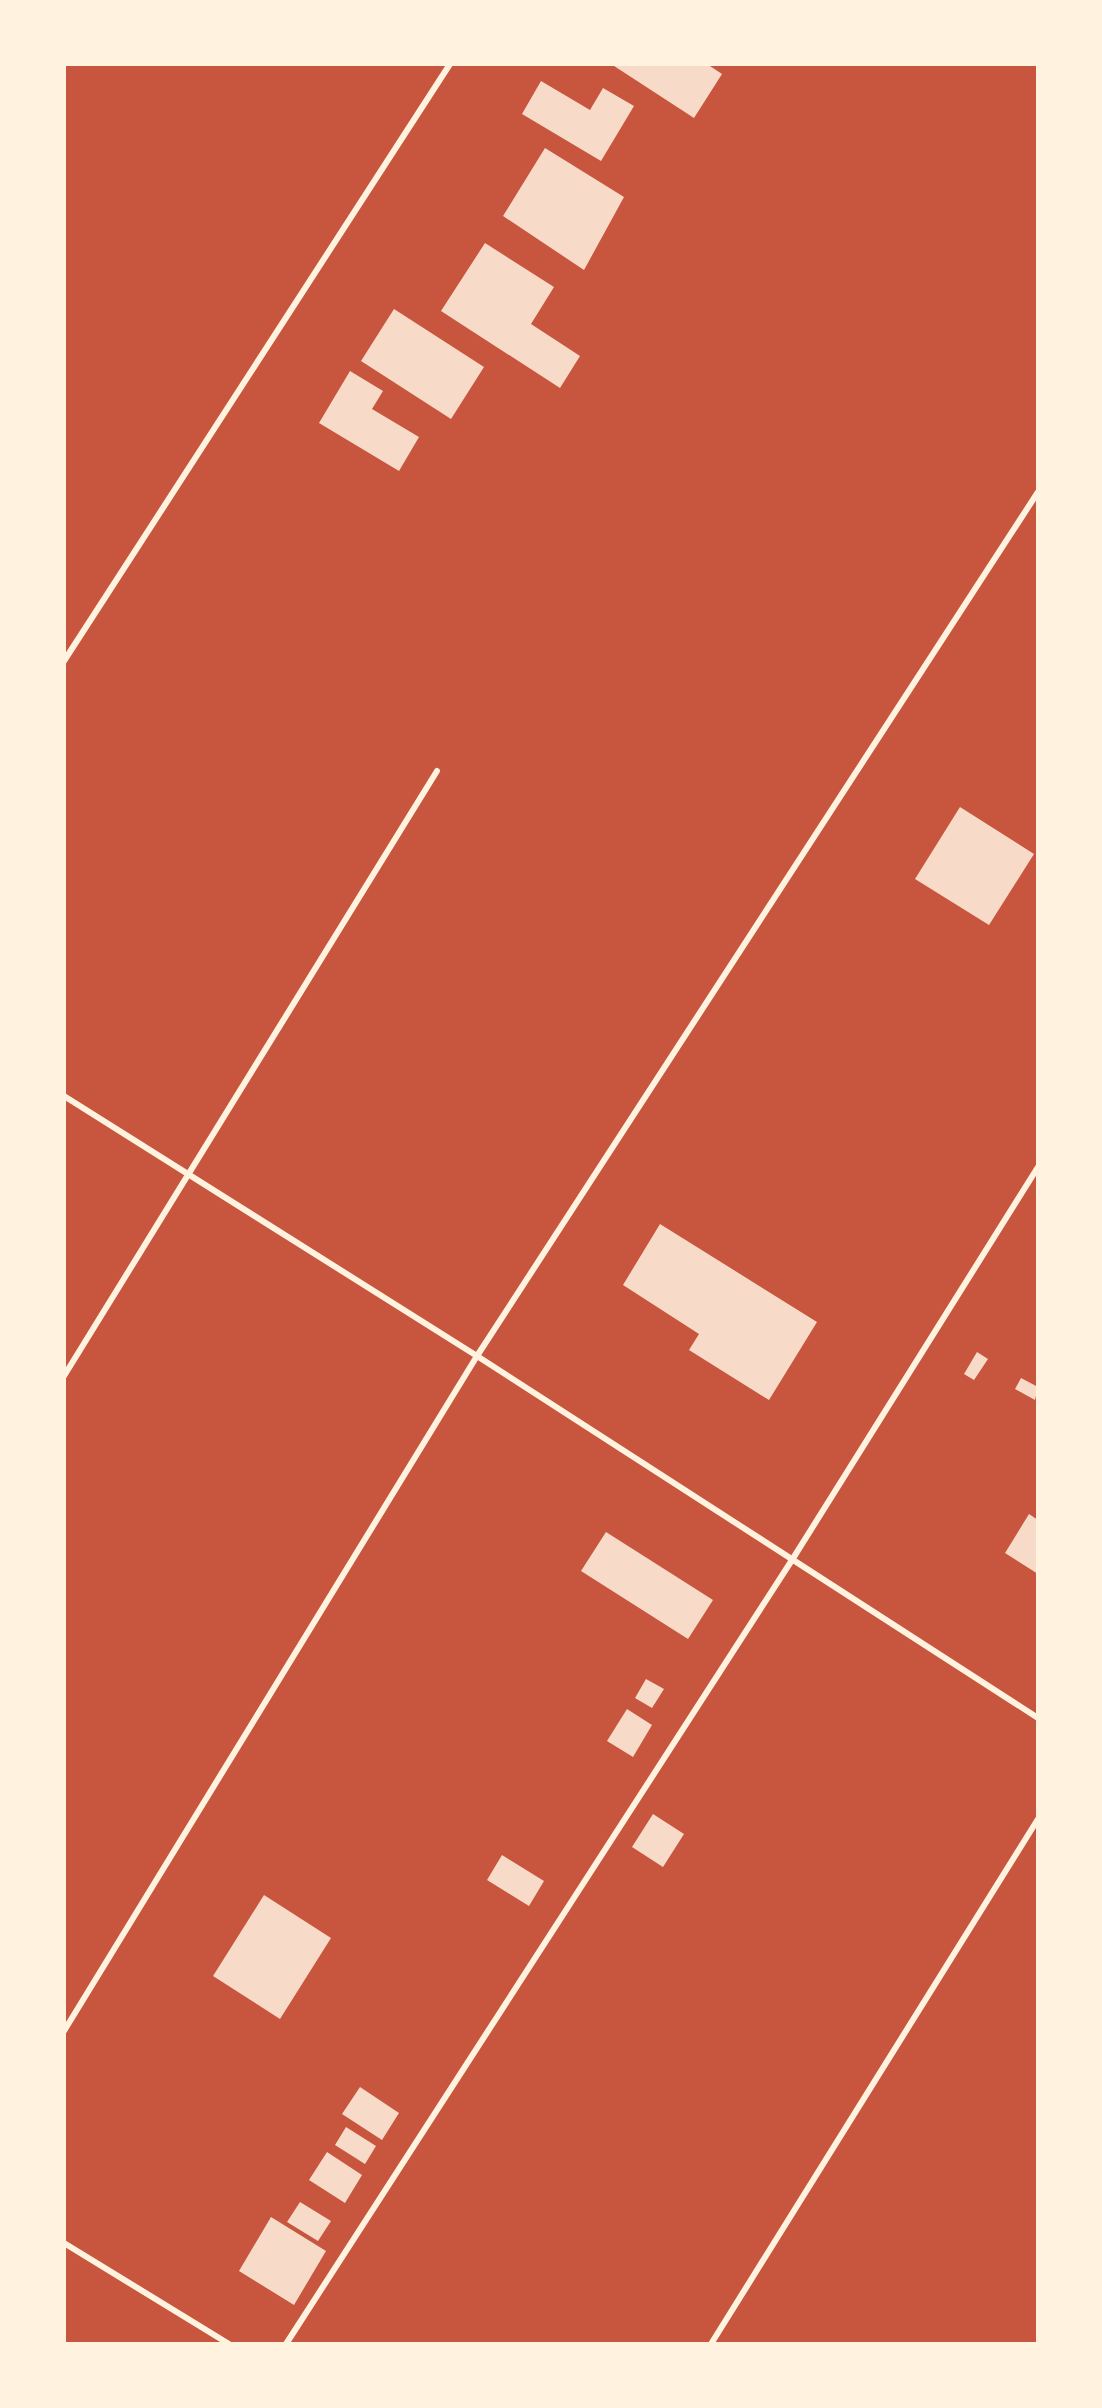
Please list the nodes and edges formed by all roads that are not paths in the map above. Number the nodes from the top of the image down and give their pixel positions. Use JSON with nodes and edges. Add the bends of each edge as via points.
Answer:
{"nodes":[{"id":1,"x":450,"y":64,"type":"edge"},
{"id":2,"x":1038,"y":492,"type":"edge"},
{"id":3,"x":64,"y":662,"type":"edge"},
{"id":4,"x":437,"y":771,"type":"dead end"},
{"id":5,"x":64,"y":1096,"type":"edge"},
{"id":6,"x":1038,"y":1167,"type":"edge"},
{"id":7,"x":189,"y":1174,"type":"junction"},
{"id":8,"x":477,"y":1356,"type":"junction"},
{"id":9,"x":64,"y":1376,"type":"edge"},
{"id":10,"x":792,"y":1560,"type":"junction"},
{"id":11,"x":1038,"y":1718,"type":"edge"},
{"id":12,"x":1038,"y":1819,"type":"edge"},
{"id":13,"x":64,"y":2031,"type":"edge"},
{"id":14,"x":64,"y":2243,"type":"edge"},
{"id":15,"x":230,"y":2343,"type":"edge"},
{"id":16,"x":286,"y":2343,"type":"edge"},
{"id":17,"x":711,"y":2343,"type":"edge"}],
"edges":[{"from":1,"to":3,"type":"street"},
{"from":2,"to":8,"type":"street"},
{"from":4,"to":7,"type":"street"},
{"from":5,"to":7,"type":"street"},
{"from":6,"to":10,"type":"street"},
{"from":7,"to":8,"type":"street"},
{"from":7,"to":9,"type":"street"},
{"from":8,"to":10,"type":"street"},
{"from":8,"to":13,"type":"street"},
{"from":10,"to":11,"type":"street"},
{"from":10,"to":16,"type":"street"},
{"from":12,"to":17,"type":"street"},
{"from":14,"to":15,"type":"street"}]}
